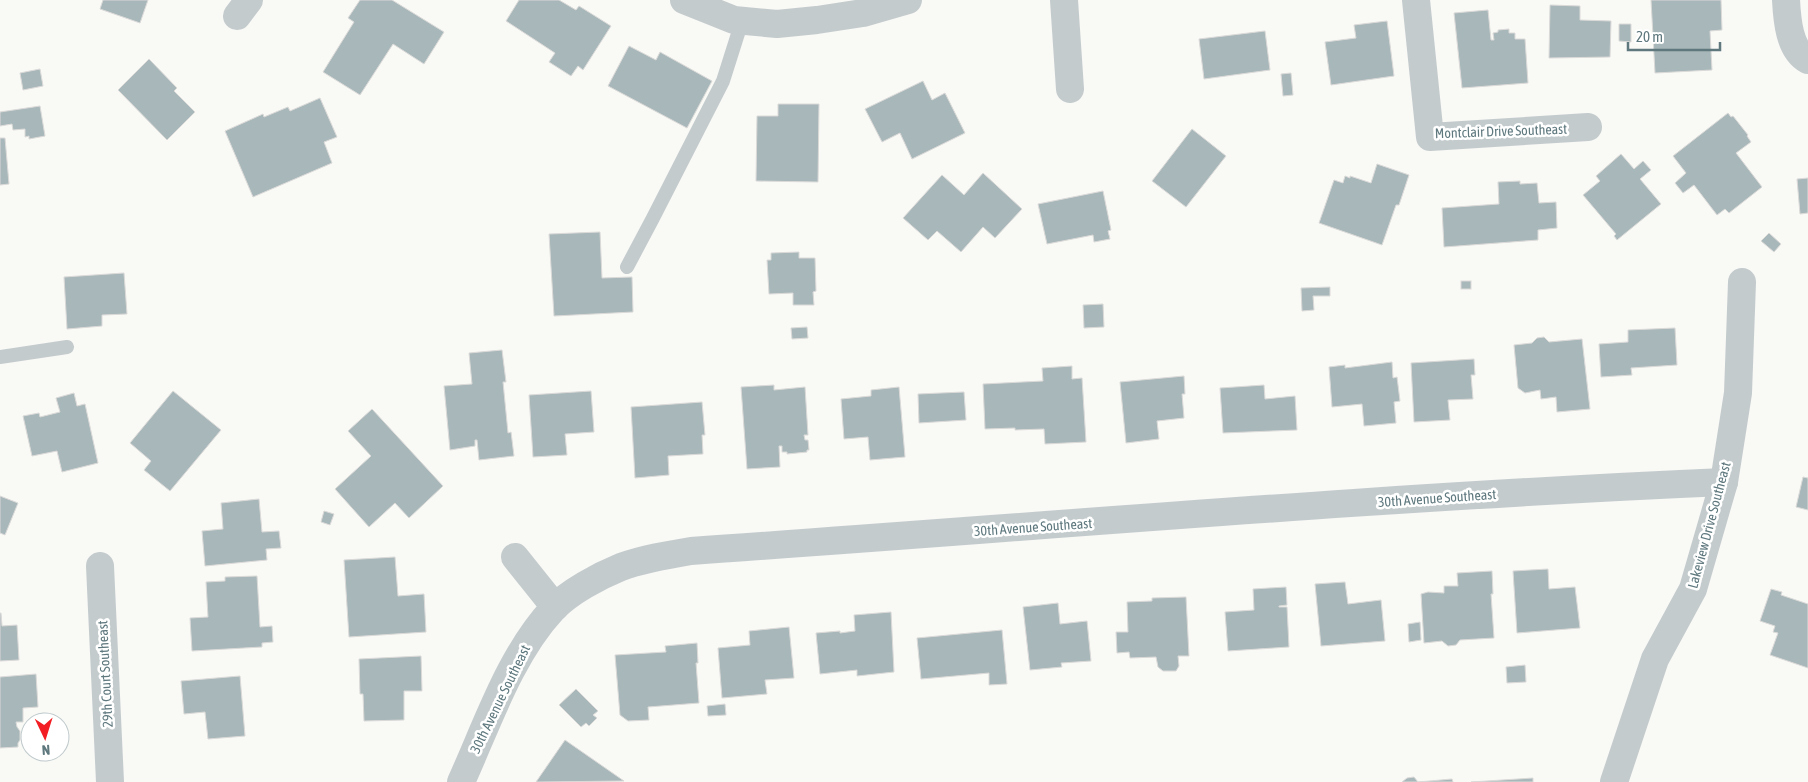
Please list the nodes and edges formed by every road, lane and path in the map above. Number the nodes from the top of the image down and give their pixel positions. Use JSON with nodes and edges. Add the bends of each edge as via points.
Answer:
{"nodes":[{"id":1,"x":684,"y":0,"type":"edge"},
{"id":2,"x":908,"y":0,"type":"edge"},
{"id":3,"x":1064,"y":0,"type":"edge"},
{"id":4,"x":1416,"y":0,"type":"edge"},
{"id":5,"x":1786,"y":0,"type":"edge"},
{"id":6,"x":742,"y":21,"type":"junction"},
{"id":7,"x":1808,"y":60,"type":"edge"},
{"id":8,"x":1070,"y":89,"type":"dead end"},
{"id":9,"x":1588,"y":127,"type":"dead end"},
{"id":10,"x":627,"y":267,"type":"dead end"},
{"id":11,"x":1742,"y":282,"type":"dead end"},
{"id":12,"x":67,"y":347,"type":"dead end"},
{"id":13,"x":0,"y":357,"type":"edge"},
{"id":14,"x":1724,"y":482,"type":"junction"},
{"id":15,"x":514,"y":557,"type":"dead end"},
{"id":16,"x":100,"y":566,"type":"dead end"},
{"id":17,"x":555,"y":607,"type":"junction"},
{"id":18,"x":110,"y":782,"type":"edge"},
{"id":19,"x":461,"y":782,"type":"edge"},
{"id":20,"x":1614,"y":782,"type":"edge"}],
"edges":[{"from":1,"to":6,"type":"street"},
{"from":2,"to":6,"type":"street","via":[[862,13],[817,20],[777,24]]},
{"from":3,"to":8,"type":"street"},
{"from":4,"to":9,"type":"street","name":"Montclair Drive Southeast","via":[[1430,137]]},
{"from":5,"to":7,"type":"street","via":[[1793,42]]},
{"from":6,"to":10,"type":"lane","via":[[723,81]]},
{"from":11,"to":14,"type":"street","name":"Lakeview Drive Southeast","via":[[1738,393]]},
{"from":12,"to":13,"type":"lane"},
{"from":14,"to":17,"type":"street","name":"30th Avenue Southeast","via":[[1401,500],[691,551],[620,568],[583,586]]},
{"from":14,"to":20,"type":"street","name":"Lakeview Drive Southeast","via":[[1693,589],[1655,659]]},
{"from":15,"to":17,"type":"street"},
{"from":16,"to":18,"type":"street","name":"29th Court Southeast"},
{"from":17,"to":19,"type":"street","name":"30th Avenue Southeast","via":[[534,631],[513,666]]}]}
